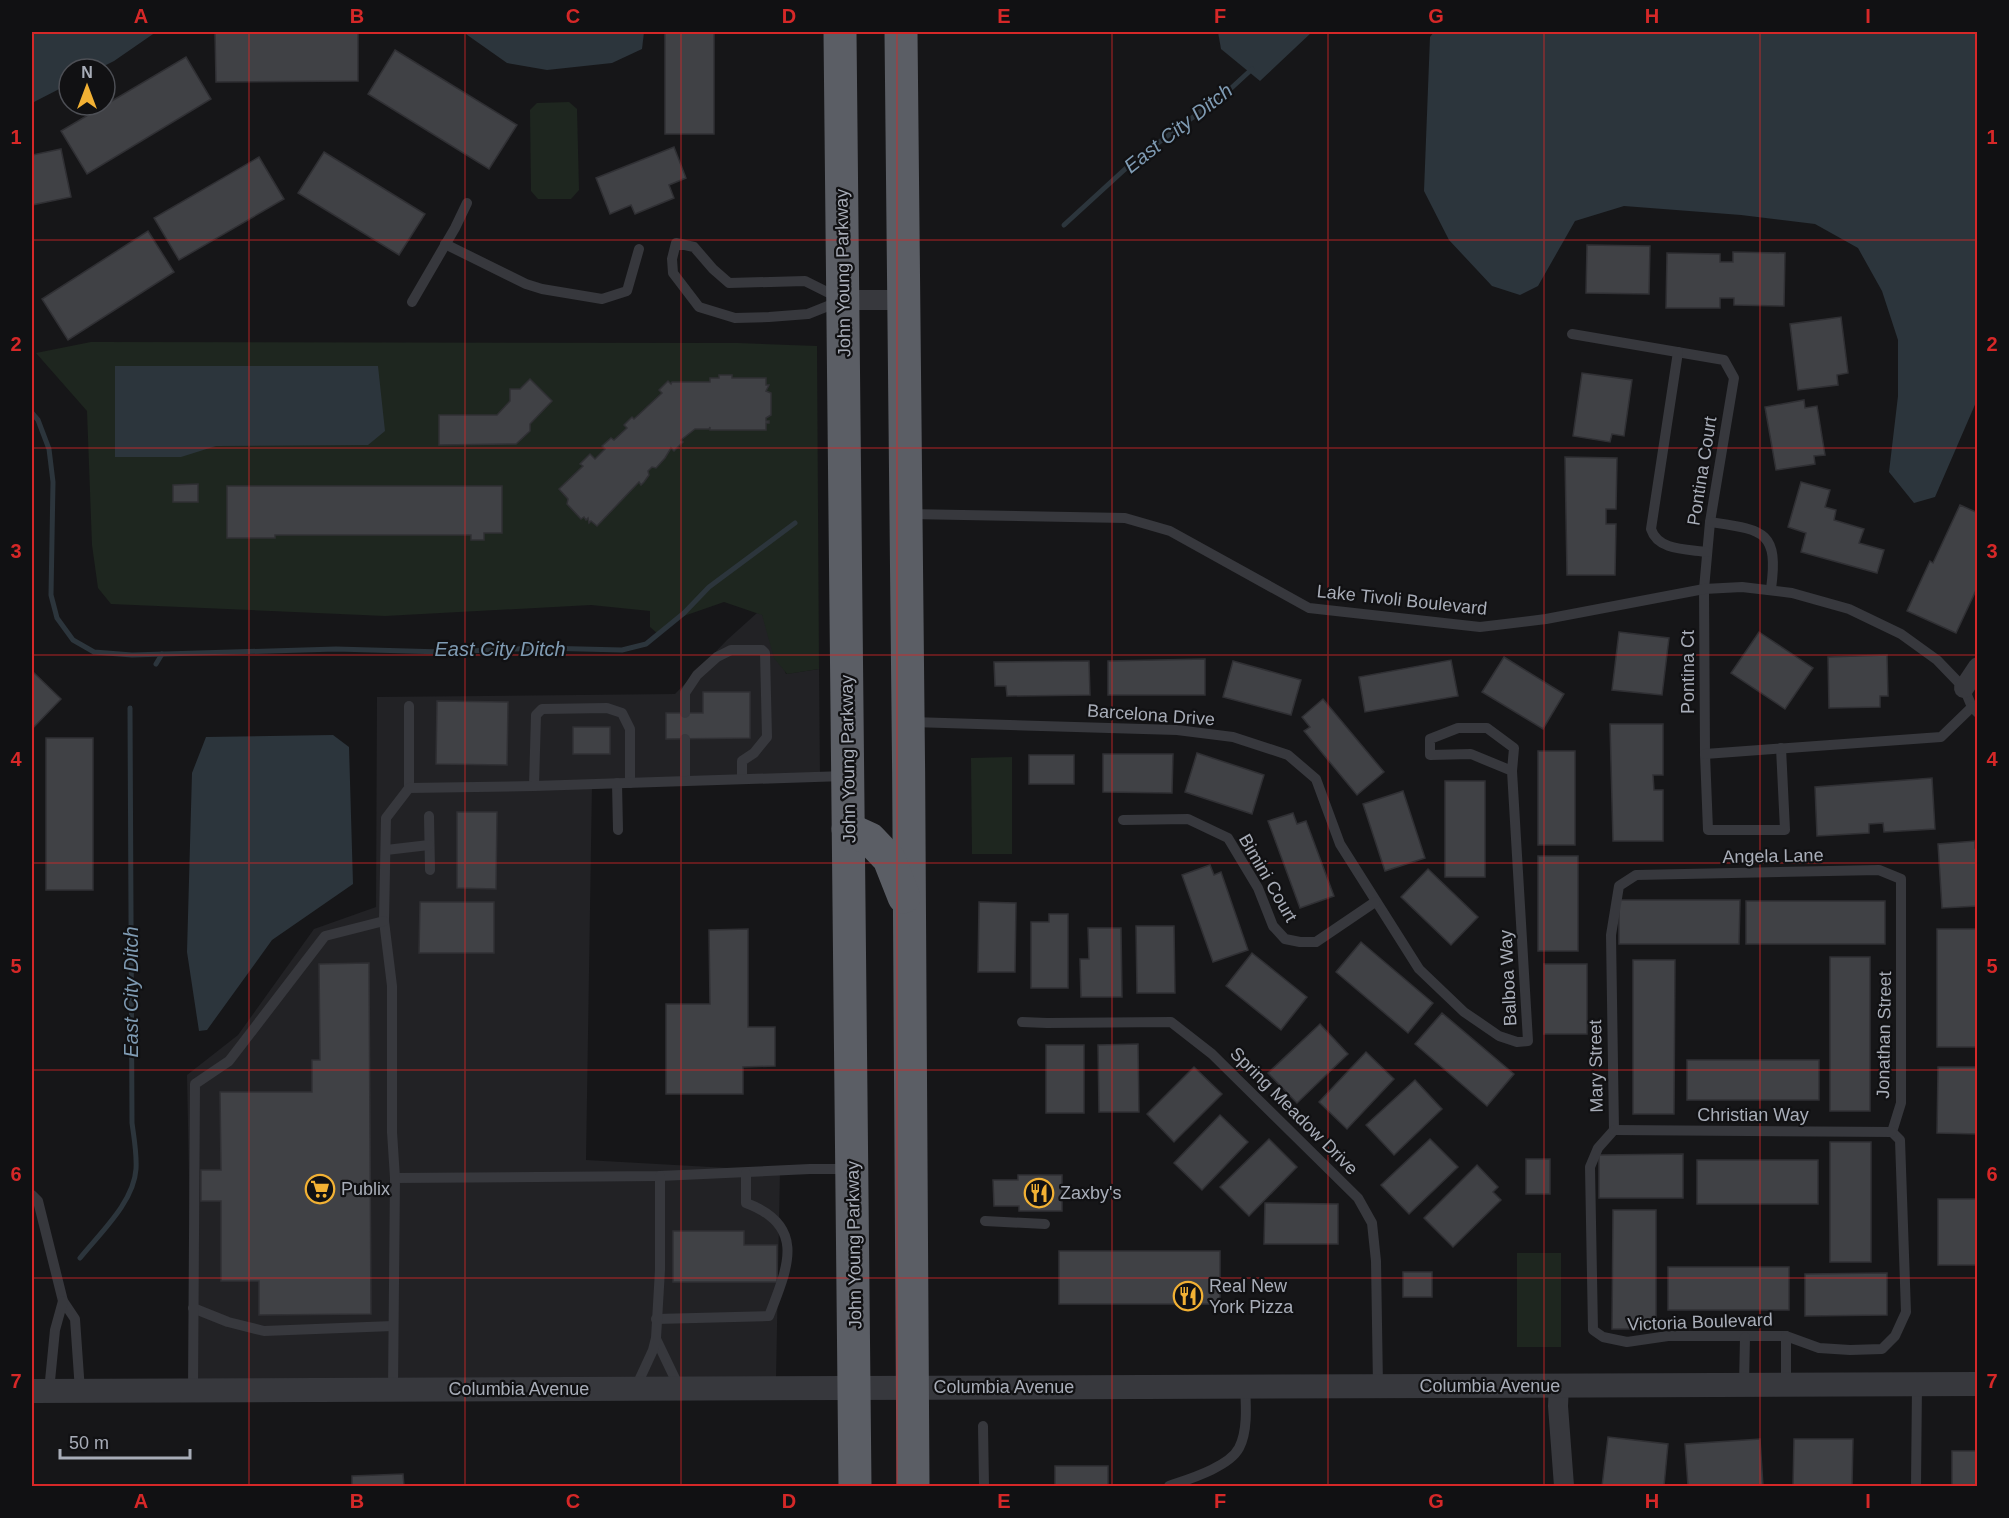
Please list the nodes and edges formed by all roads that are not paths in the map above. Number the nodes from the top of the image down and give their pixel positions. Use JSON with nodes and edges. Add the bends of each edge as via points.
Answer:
{"nodes":[{"id":1,"x":840,"y":32,"type":"edge"},
{"id":2,"x":901,"y":32,"type":"edge"},
{"id":3,"x":467,"y":203,"type":"dead end"},
{"id":4,"x":445,"y":244,"type":"junction"},
{"id":5,"x":639,"y":249,"type":"dead end"},
{"id":6,"x":843,"y":300,"type":"junction"},
{"id":7,"x":904,"y":300,"type":"junction"},
{"id":8,"x":412,"y":302,"type":"dead end"},
{"id":9,"x":1572,"y":334,"type":"dead end"},
{"id":10,"x":1678,"y":352,"type":"junction"},
{"id":11,"x":905,"y":514,"type":"junction"},
{"id":12,"x":1710,"y":522,"type":"junction"},
{"id":13,"x":1707,"y":552,"type":"junction"},
{"id":14,"x":1704,"y":590,"type":"junction"},
{"id":15,"x":1771,"y":590,"type":"junction"},
{"id":16,"x":1977,"y":667,"type":"edge"},
{"id":17,"x":1964,"y":688,"type":"junction"},
{"id":18,"x":408,"y":706,"type":"dead end"},
{"id":19,"x":1975,"y":710,"type":"edge"},
{"id":20,"x":685,"y":713,"type":"dead end"},
{"id":21,"x":908,"y":722,"type":"junction"},
{"id":22,"x":685,"y":739,"type":"dead end"},
{"id":23,"x":1781,"y":748,"type":"junction"},
{"id":24,"x":1705,"y":754,"type":"junction"},
{"id":25,"x":1512,"y":771,"type":"junction"},
{"id":26,"x":848,"y":776,"type":"junction"},
{"id":27,"x":742,"y":779,"type":"junction"},
{"id":28,"x":685,"y":781,"type":"junction"},
{"id":29,"x":617,"y":783,"type":"junction"},
{"id":30,"x":630,"y":783,"type":"junction"},
{"id":31,"x":534,"y":786,"type":"junction"},
{"id":32,"x":409,"y":788,"type":"junction"},
{"id":33,"x":429,"y":816,"type":"dead end"},
{"id":34,"x":1123,"y":820,"type":"dead end"},
{"id":35,"x":848,"y":829,"type":"junction"},
{"id":36,"x":618,"y":830,"type":"dead end"},
{"id":37,"x":429,"y":845,"type":"junction"},
{"id":38,"x":386,"y":850,"type":"junction"},
{"id":39,"x":430,"y":870,"type":"dead end"},
{"id":40,"x":1636,"y":875,"type":"joint"},
{"id":41,"x":1901,"y":886,"type":"joint"},
{"id":42,"x":1375,"y":902,"type":"junction"},
{"id":43,"x":910,"y":913,"type":"junction"},
{"id":44,"x":384,"y":921,"type":"junction"},
{"id":45,"x":1022,"y":1022,"type":"dead end"},
{"id":46,"x":1614,"y":1130,"type":"junction"},
{"id":47,"x":1892,"y":1132,"type":"junction"},
{"id":48,"x":853,"y":1169,"type":"junction"},
{"id":49,"x":746,"y":1173,"type":"junction"},
{"id":50,"x":660,"y":1176,"type":"junction"},
{"id":51,"x":395,"y":1178,"type":"junction"},
{"id":52,"x":32,"y":1195,"type":"edge"},
{"id":53,"x":985,"y":1221,"type":"dead end"},
{"id":54,"x":1045,"y":1224,"type":"dead end"},
{"id":55,"x":63,"y":1301,"type":"junction"},
{"id":56,"x":194,"y":1308,"type":"junction"},
{"id":57,"x":656,"y":1319,"type":"junction"},
{"id":58,"x":393,"y":1326,"type":"junction"},
{"id":59,"x":1594,"y":1330,"type":"joint"},
{"id":60,"x":1786,"y":1336,"type":"junction"},
{"id":61,"x":1744,"y":1337,"type":"junction"},
{"id":62,"x":656,"y":1338,"type":"junction"},
{"id":63,"x":1917,"y":1384,"type":"junction"},
{"id":64,"x":1977,"y":1384,"type":"edge"},
{"id":65,"x":1559,"y":1385,"type":"junction"},
{"id":66,"x":1744,"y":1385,"type":"junction"},
{"id":67,"x":1786,"y":1385,"type":"junction"},
{"id":68,"x":1378,"y":1386,"type":"junction"},
{"id":69,"x":1245,"y":1387,"type":"junction"},
{"id":70,"x":913,"y":1388,"type":"junction"},
{"id":71,"x":393,"y":1389,"type":"junction"},
{"id":72,"x":635,"y":1389,"type":"junction"},
{"id":73,"x":680,"y":1389,"type":"junction"},
{"id":74,"x":855,"y":1389,"type":"junction"},
{"id":75,"x":193,"y":1390,"type":"junction"},
{"id":76,"x":40,"y":1391,"type":"edge"},
{"id":77,"x":80,"y":1391,"type":"junction"},
{"id":78,"x":983,"y":1426,"type":"dead end"},
{"id":79,"x":855,"y":1486,"type":"edge"},
{"id":80,"x":913,"y":1486,"type":"edge"},
{"id":81,"x":984,"y":1486,"type":"edge"},
{"id":82,"x":1169,"y":1486,"type":"edge"},
{"id":83,"x":1564,"y":1486,"type":"edge"},
{"id":84,"x":1916,"y":1486,"type":"edge"}],
"edges":[{"from":1,"to":6,"type":"highway","name":"John Young Parkway"},
{"from":2,"to":7,"type":"highway"},
{"from":3,"to":4,"type":"lane"},
{"from":4,"to":5,"type":"lane","via":[[526,284],[602,299],[627,291]]},
{"from":4,"to":8,"type":"lane"},
{"from":6,"to":6,"type":"lane","via":[[805,281],[729,283],[694,247],[676,243],[673,273],[699,307],[735,318],[769,318],[808,314]]},
{"from":6,"to":7,"type":"street"},
{"from":6,"to":26,"type":"highway","name":"John Young Parkway"},
{"from":7,"to":11,"type":"highway"},
{"from":9,"to":10,"type":"lane"},
{"from":10,"to":12,"type":"lane","name":"Pontina Court","via":[[1724,360],[1734,378]]},
{"from":10,"to":13,"type":"lane","via":[[1651,529],[1660,543]]},
{"from":11,"to":14,"type":"lane","name":"Lake Tivoli Boulevard","via":[[1125,518],[1170,531],[1309,608],[1480,627]]},
{"from":11,"to":21,"type":"highway"},
{"from":12,"to":13,"type":"lane","name":"Pontina Court"},
{"from":12,"to":15,"type":"lane","via":[[1750,529],[1767,540],[1774,556]]},
{"from":13,"to":14,"type":"lane","name":"Pontina Court"},
{"from":14,"to":15,"type":"lane","name":"Lake Tivoli Boulevard"},
{"from":14,"to":24,"type":"lane","name":"Pontina Ct"},
{"from":15,"to":17,"type":"lane","name":"Lake Tivoli Boulevard","via":[[1849,609],[1900,634],[1937,660]]},
{"from":16,"to":17,"type":"street"},
{"from":17,"to":19,"type":"lane","name":"Lake Tivoli Boulevard"},
{"from":18,"to":32,"type":"lane"},
{"from":19,"to":23,"type":"lane","via":[[1941,737]]},
{"from":20,"to":27,"type":"lane","via":[[685,693],[717,657],[731,650],[765,653],[766,737],[742,761]]},
{"from":21,"to":42,"type":"lane","name":"Barcelona Drive","via":[[1177,730],[1233,737],[1288,755],[1316,779],[1340,844]]},
{"from":21,"to":43,"type":"highway"},
{"from":22,"to":28,"type":"lane"},
{"from":23,"to":24,"type":"lane"},
{"from":23,"to":24,"type":"lane","name":"Pontina Ct","via":[[1785,830],[1708,830]]},
{"from":25,"to":25,"type":"lane","via":[[1514,748],[1487,728],[1458,728],[1430,739],[1430,755],[1471,754]]},
{"from":25,"to":42,"type":"lane","name":"Balboa Way","via":[[1528,1041],[1499,1036],[1464,1012],[1419,969]]},
{"from":26,"to":27,"type":"lane"},
{"from":26,"to":35,"type":"highway","name":"John Young Parkway"},
{"from":27,"to":28,"type":"lane"},
{"from":28,"to":30,"type":"lane"},
{"from":29,"to":30,"type":"lane"},
{"from":29,"to":31,"type":"lane"},
{"from":29,"to":36,"type":"lane"},
{"from":30,"to":31,"type":"lane","via":[[630,729],[622,713],[607,708],[542,709],[536,715]]},
{"from":31,"to":32,"type":"lane"},
{"from":32,"to":38,"type":"lane","via":[[386,818]]},
{"from":33,"to":37,"type":"lane"},
{"from":34,"to":42,"type":"lane","name":"Bimini Court","via":[[1188,819],[1228,838],[1258,888],[1273,926],[1285,939],[1316,942]]},
{"from":35,"to":43,"type":"highway","via":[[870,839],[889,859]]},
{"from":35,"to":48,"type":"highway","name":"John Young Parkway"},
{"from":37,"to":38,"type":"lane"},
{"from":37,"to":39,"type":"lane"},
{"from":38,"to":44,"type":"lane"},
{"from":40,"to":41,"type":"lane","name":"Angela Lane","via":[[1879,870],[1901,879]]},
{"from":40,"to":46,"type":"lane","name":"Mary Street","via":[[1619,886],[1611,935]]},
{"from":41,"to":47,"type":"lane","name":"Jonathan Street","via":[[1901,1103]]},
{"from":43,"to":70,"type":"highway"},
{"from":44,"to":51,"type":"lane","via":[[392,986]]},
{"from":44,"to":56,"type":"lane","via":[[325,936],[229,1061],[195,1084]]},
{"from":45,"to":68,"type":"lane","name":"Spring Meadow Drive","via":[[1172,1022],[1212,1054],[1358,1198],[1372,1223]]},
{"from":46,"to":47,"type":"lane","name":"Christian Way"},
{"from":46,"to":59,"type":"lane","name":"Mary Street","via":[[1598,1148],[1590,1167]]},
{"from":47,"to":60,"type":"lane","name":"Victoria Boulevard","via":[[1899,1140],[1906,1312],[1895,1336],[1882,1349],[1850,1350],[1820,1348]]},
{"from":48,"to":49,"type":"lane"},
{"from":48,"to":74,"type":"highway","name":"John Young Parkway"},
{"from":49,"to":50,"type":"lane"},
{"from":49,"to":57,"type":"lane","via":[[747,1203],[776,1219],[787,1238],[786,1273],[769,1316]]},
{"from":50,"to":51,"type":"lane"},
{"from":50,"to":57,"type":"lane"},
{"from":51,"to":58,"type":"lane"},
{"from":52,"to":55,"type":"lane","via":[[38,1201]]},
{"from":53,"to":54,"type":"lane"},
{"from":55,"to":76,"type":"lane"},
{"from":55,"to":77,"type":"lane","via":[[75,1319]]},
{"from":56,"to":58,"type":"lane","via":[[264,1331]]},
{"from":56,"to":75,"type":"lane"},
{"from":57,"to":62,"type":"lane"},
{"from":58,"to":71,"type":"lane"},
{"from":59,"to":61,"type":"lane","name":"Victoria Boulevard","via":[[1603,1337],[1627,1342],[1668,1336]]},
{"from":60,"to":61,"type":"lane","name":"Victoria Boulevard"},
{"from":60,"to":67,"type":"lane"},
{"from":61,"to":66,"type":"lane"},
{"from":62,"to":72,"type":"lane"},
{"from":62,"to":73,"type":"lane"},
{"from":63,"to":64,"type":"street","name":"Columbia Avenue"},
{"from":63,"to":67,"type":"street","name":"Columbia Avenue"},
{"from":63,"to":84,"type":"lane"},
{"from":65,"to":66,"type":"street","name":"Columbia Avenue"},
{"from":65,"to":68,"type":"street","name":"Columbia Avenue"},
{"from":65,"to":83,"type":"street"},
{"from":66,"to":67,"type":"street","name":"Columbia Avenue"},
{"from":68,"to":69,"type":"street","name":"Columbia Avenue"},
{"from":69,"to":70,"type":"street","name":"Columbia Avenue"},
{"from":69,"to":82,"type":"lane","via":[[1239,1448],[1222,1464]]},
{"from":70,"to":74,"type":"street","name":"Columbia Avenue"},
{"from":70,"to":80,"type":"highway"},
{"from":71,"to":72,"type":"street","name":"Columbia Avenue"},
{"from":71,"to":75,"type":"street","name":"Columbia Avenue"},
{"from":72,"to":73,"type":"street","name":"Columbia Avenue"},
{"from":73,"to":74,"type":"street","name":"Columbia Avenue"},
{"from":74,"to":79,"type":"highway","name":"John Young Parkway"},
{"from":75,"to":77,"type":"street","name":"Columbia Avenue"},
{"from":76,"to":77,"type":"street","name":"Columbia Avenue"},
{"from":78,"to":81,"type":"lane"}]}
